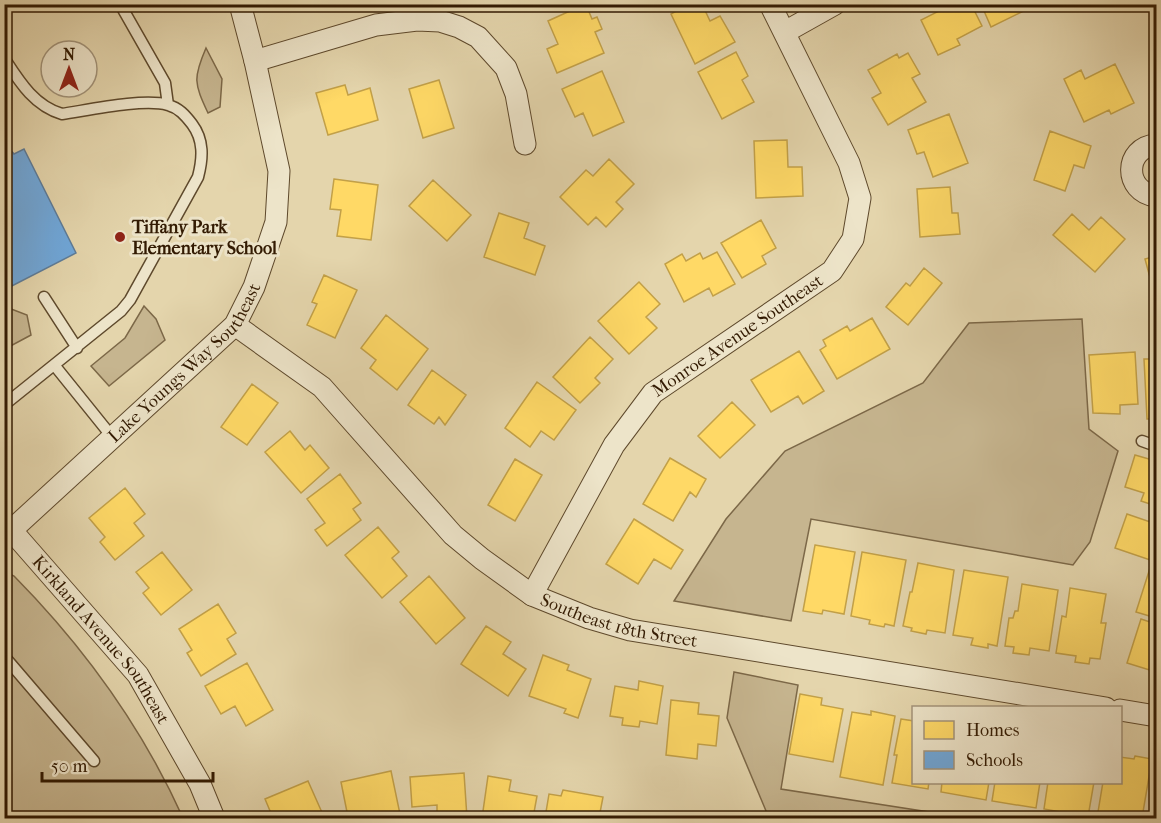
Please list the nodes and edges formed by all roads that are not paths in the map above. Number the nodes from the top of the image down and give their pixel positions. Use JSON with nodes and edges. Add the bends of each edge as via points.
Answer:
{"nodes":[{"id":1,"x":120,"y":4,"type":"edge"},
{"id":2,"x":240,"y":4,"type":"edge"},
{"id":3,"x":770,"y":4,"type":"edge"},
{"id":4,"x":835,"y":4,"type":"edge"},
{"id":5,"x":784,"y":32,"type":"junction"},
{"id":6,"x":4,"y":58,"type":"edge"},
{"id":7,"x":255,"y":61,"type":"junction"},
{"id":8,"x":168,"y":105,"type":"junction"},
{"id":9,"x":525,"y":144,"type":"dead end"},
{"id":10,"x":1156,"y":145,"type":"edge"},
{"id":11,"x":1156,"y":195,"type":"edge"},
{"id":12,"x":44,"y":297,"type":"dead end"},
{"id":13,"x":235,"y":325,"type":"junction"},
{"id":14,"x":77,"y":348,"type":"junction"},
{"id":15,"x":55,"y":366,"type":"junction"},
{"id":16,"x":4,"y":405,"type":"edge"},
{"id":17,"x":113,"y":438,"type":"junction"},
{"id":18,"x":1142,"y":441,"type":"dead end"},
{"id":19,"x":1156,"y":446,"type":"edge"},
{"id":20,"x":7,"y":531,"type":"edge"},
{"id":21,"x":532,"y":595,"type":"junction"},
{"id":22,"x":4,"y":656,"type":"edge"},
{"id":23,"x":1094,"y":706,"type":"edge"},
{"id":24,"x":1122,"y":710,"type":"edge"},
{"id":25,"x":1156,"y":716,"type":"edge"},
{"id":26,"x":94,"y":761,"type":"dead end"},
{"id":27,"x":214,"y":819,"type":"edge"}],
"edges":[{"from":1,"to":8,"type":"lane","via":[[165,82]]},
{"from":2,"to":7,"type":"street","name":"Lake Youngs Way Southeast"},
{"from":3,"to":5,"type":"street","name":"Monroe Avenue Southeast"},
{"from":4,"to":5,"type":"street"},
{"from":5,"to":21,"type":"street","name":"Monroe Avenue Southeast","via":[[849,163],[860,198],[852,239],[832,271],[653,393],[614,445]]},
{"from":6,"to":8,"type":"lane","via":[[37,101],[62,114],[149,103]]},
{"from":7,"to":9,"type":"street","via":[[376,25],[440,21],[478,37],[506,68],[516,94]]},
{"from":7,"to":13,"type":"street","name":"Lake Youngs Way Southeast","via":[[279,171],[276,222],[254,287]]},
{"from":8,"to":14,"type":"lane","via":[[183,112],[197,130],[202,153],[198,177],[129,300]]},
{"from":10,"to":11,"type":"street","via":[[1136,155],[1131,171],[1137,187]]},
{"from":12,"to":14,"type":"lane"},
{"from":13,"to":17,"type":"street","name":"Lake Youngs Way Southeast"},
{"from":13,"to":21,"type":"street","name":"Southeast 18th Street","via":[[322,387],[453,535]]},
{"from":14,"to":15,"type":"lane"},
{"from":15,"to":16,"type":"lane"},
{"from":15,"to":17,"type":"lane"},
{"from":17,"to":20,"type":"street","name":"Lake Youngs Way Southeast"},
{"from":18,"to":19,"type":"lane"},
{"from":20,"to":27,"type":"street","name":"Kirkland Avenue Southeast","via":[[138,675],[200,784]]},
{"from":21,"to":23,"type":"street","name":"Southeast 18th Street","via":[[630,630]]},
{"from":22,"to":26,"type":"lane"},
{"from":24,"to":25,"type":"street"}]}
